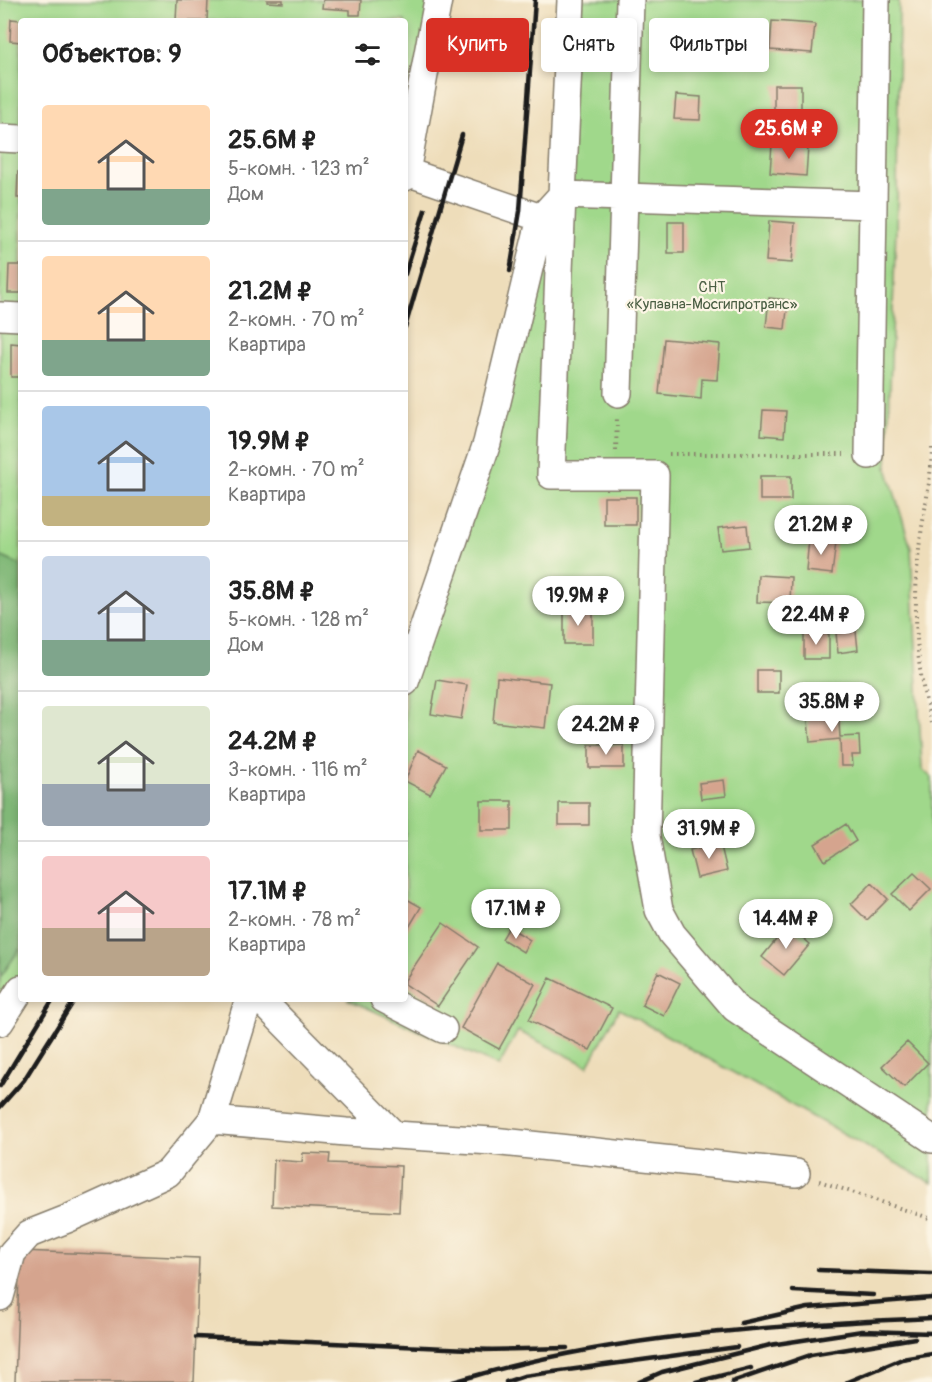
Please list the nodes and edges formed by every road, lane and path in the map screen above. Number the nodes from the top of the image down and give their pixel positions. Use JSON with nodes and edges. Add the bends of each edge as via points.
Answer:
{"nodes":[{"id":1,"x":438,"y":0,"type":"edge"},
{"id":2,"x":571,"y":0,"type":"edge"},
{"id":3,"x":630,"y":0,"type":"edge"},
{"id":4,"x":876,"y":0,"type":"edge"},
{"id":5,"x":0,"y":138,"type":"edge"},
{"id":6,"x":18,"y":140,"type":"edge"},
{"id":7,"x":408,"y":164,"type":"edge"},
{"id":8,"x":408,"y":176,"type":"edge"},
{"id":9,"x":562,"y":195,"type":"junction"},
{"id":10,"x":624,"y":197,"type":"junction"},
{"id":11,"x":873,"y":205,"type":"junction"},
{"id":12,"x":541,"y":218,"type":"junction"},
{"id":13,"x":0,"y":316,"type":"edge"},
{"id":14,"x":18,"y":316,"type":"edge"},
{"id":15,"x":618,"y":393,"type":"joint"},
{"id":16,"x":932,"y":448,"type":"edge"},
{"id":17,"x":627,"y":453,"type":"dead end"},
{"id":18,"x":662,"y":454,"type":"dead end"},
{"id":19,"x":869,"y":455,"type":"joint"},
{"id":20,"x":408,"y":673,"type":"edge"},
{"id":21,"x":932,"y":723,"type":"edge"},
{"id":22,"x":18,"y":994,"type":"edge"},
{"id":23,"x":248,"y":1002,"type":"edge"},
{"id":24,"x":265,"y":1002,"type":"edge"},
{"id":25,"x":390,"y":1002,"type":"edge"},
{"id":26,"x":0,"y":1022,"type":"edge"},
{"id":27,"x":443,"y":1029,"type":"dead end"},
{"id":28,"x":212,"y":1120,"type":"junction"},
{"id":29,"x":394,"y":1135,"type":"junction"},
{"id":30,"x":932,"y":1139,"type":"edge"},
{"id":31,"x":796,"y":1173,"type":"joint"},
{"id":32,"x":932,"y":1219,"type":"edge"},
{"id":33,"x":0,"y":1297,"type":"edge"}],
"edges":[{"from":1,"to":7,"type":"street"},
{"from":2,"to":9,"type":"street"},
{"from":3,"to":10,"type":"street"},
{"from":4,"to":11,"type":"street"},
{"from":5,"to":6,"type":"street"},
{"from":8,"to":12,"type":"street"},
{"from":9,"to":10,"type":"street"},
{"from":9,"to":12,"type":"street"},
{"from":9,"to":30,"type":"street","via":[[551,475],[655,476],[646,836],[659,910],[672,934],[735,1008]]},
{"from":10,"to":11,"type":"street"},
{"from":10,"to":15,"type":"street"},
{"from":11,"to":19,"type":"street"},
{"from":12,"to":20,"type":"street","via":[[487,443]]},
{"from":13,"to":14,"type":"street"},
{"from":15,"to":17,"type":"path","via":[[615,453]]},
{"from":16,"to":21,"type":"path","via":[[919,550],[917,621],[925,702]]},
{"from":18,"to":19,"type":"path"},
{"from":22,"to":26,"type":"street"},
{"from":23,"to":28,"type":"street"},
{"from":24,"to":29,"type":"street"},
{"from":25,"to":27,"type":"street"},
{"from":28,"to":29,"type":"street"},
{"from":28,"to":33,"type":"street","via":[[168,1173],[29,1234],[12,1253]]},
{"from":29,"to":31,"type":"street","via":[[492,1140]]},
{"from":31,"to":32,"type":"path"}]}
